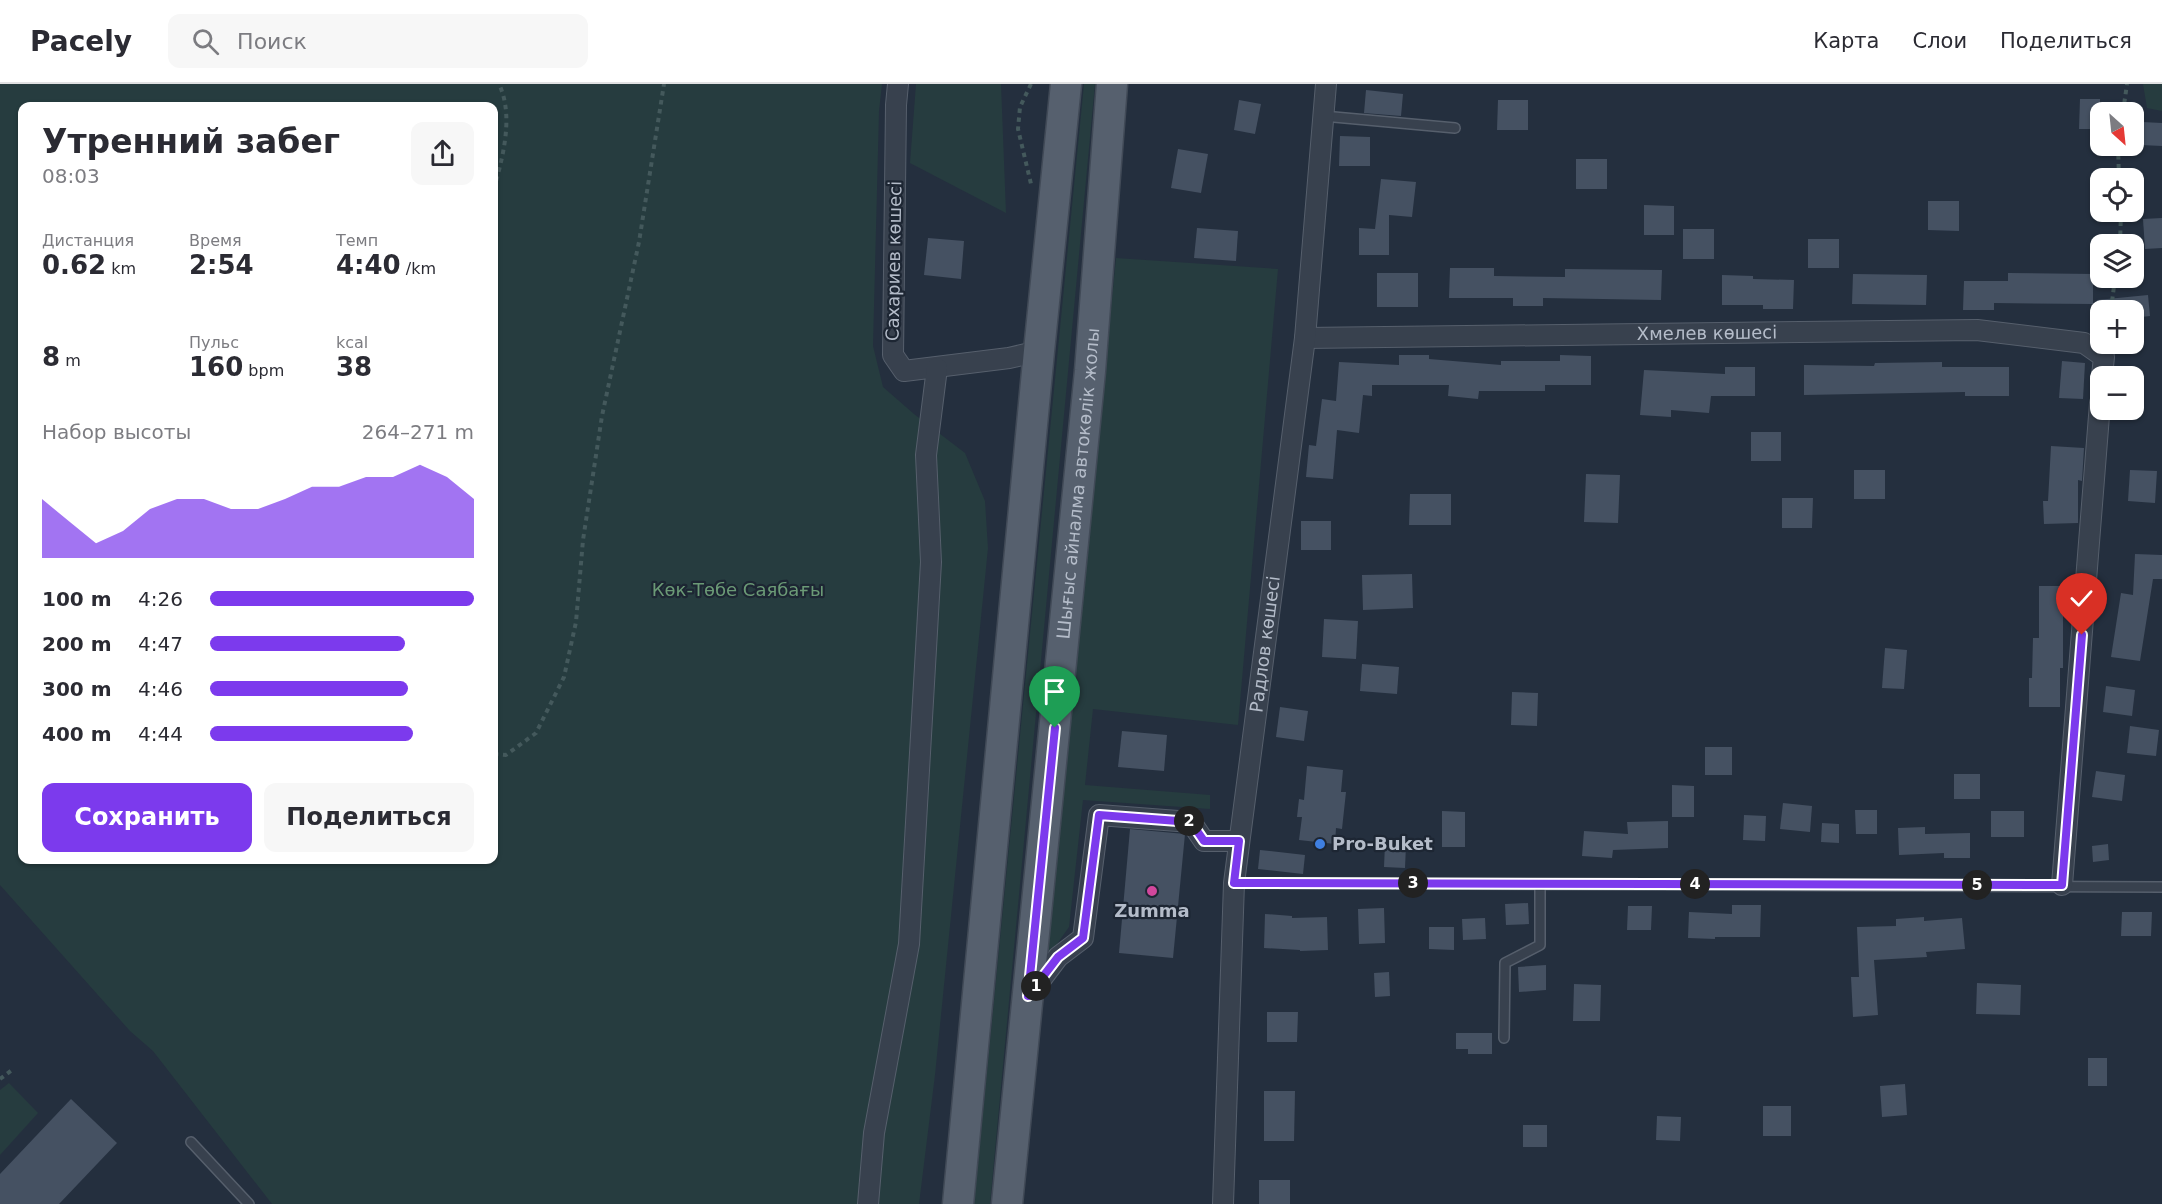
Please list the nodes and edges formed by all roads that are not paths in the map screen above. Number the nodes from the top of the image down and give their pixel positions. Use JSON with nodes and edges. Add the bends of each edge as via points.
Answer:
{"nodes":[{"id":1,"x":898,"y":84,"type":"edge"},
{"id":2,"x":1066,"y":84,"type":"edge"},
{"id":3,"x":1112,"y":84,"type":"edge"},
{"id":4,"x":1326,"y":84,"type":"edge"},
{"id":5,"x":1323,"y":116,"type":"junction"},
{"id":6,"x":1455,"y":128,"type":"dead end"},
{"id":7,"x":1305,"y":338,"type":"junction"},
{"id":8,"x":1039,"y":351,"type":"junction"},
{"id":9,"x":2102,"y":366,"type":"edge"},
{"id":10,"x":937,"y":368,"type":"junction"},
{"id":11,"x":2099,"y":420,"type":"edge"},
{"id":12,"x":1239,"y":841,"type":"junction"},
{"id":13,"x":1234,"y":883,"type":"junction"},
{"id":14,"x":1539,"y":884,"type":"junction"},
{"id":15,"x":2062,"y":885,"type":"junction"},
{"id":16,"x":2162,"y":887,"type":"edge"},
{"id":17,"x":1028,"y":996,"type":"junction"},
{"id":18,"x":1504,"y":1038,"type":"dead end"},
{"id":19,"x":191,"y":1142,"type":"dead end"},
{"id":20,"x":249,"y":1204,"type":"edge"},
{"id":21,"x":868,"y":1204,"type":"edge"},
{"id":22,"x":958,"y":1204,"type":"edge"},
{"id":23,"x":1007,"y":1204,"type":"edge"},
{"id":24,"x":1223,"y":1204,"type":"edge"}],
"edges":[{"from":1,"to":10,"type":"street","name":"Сахариев көшесі","via":[[892,355],[904,371]]},
{"from":2,"to":8,"type":"main road"},
{"from":3,"to":17,"type":"main road","name":"Шығыс айналма автокөлік жолы","via":[[1090,371]]},
{"from":4,"to":5,"type":"street","name":"Радлов көшесі"},
{"from":5,"to":6,"type":"lane"},
{"from":5,"to":7,"type":"street","name":"Радлов көшесі"},
{"from":7,"to":9,"type":"street","name":"Хмелев көшесі","via":[[1977,330],[2084,343]]},
{"from":7,"to":12,"type":"street","name":"Радлов көшесі"},
{"from":8,"to":10,"type":"street","name":"Сахариев көшесі"},
{"from":8,"to":22,"type":"main road"},
{"from":10,"to":21,"type":"street","via":[[926,455],[931,562],[909,944],[874,1133]]},
{"from":11,"to":15,"type":"street"},
{"from":12,"to":13,"type":"street","name":"Радлов көшесі"},
{"from":12,"to":17,"type":"street","via":[[1204,841],[1191,822],[1099,815],[1083,938],[1058,957]]},
{"from":13,"to":14,"type":"lane"},
{"from":13,"to":24,"type":"street","name":"Радлов көшесі"},
{"from":14,"to":15,"type":"lane"},
{"from":14,"to":18,"type":"lane","via":[[1540,945],[1505,963]]},
{"from":15,"to":16,"type":"lane"},
{"from":17,"to":23,"type":"main road","name":"Шығыс айналма автокөлік жолы"},
{"from":19,"to":20,"type":"lane"}]}
